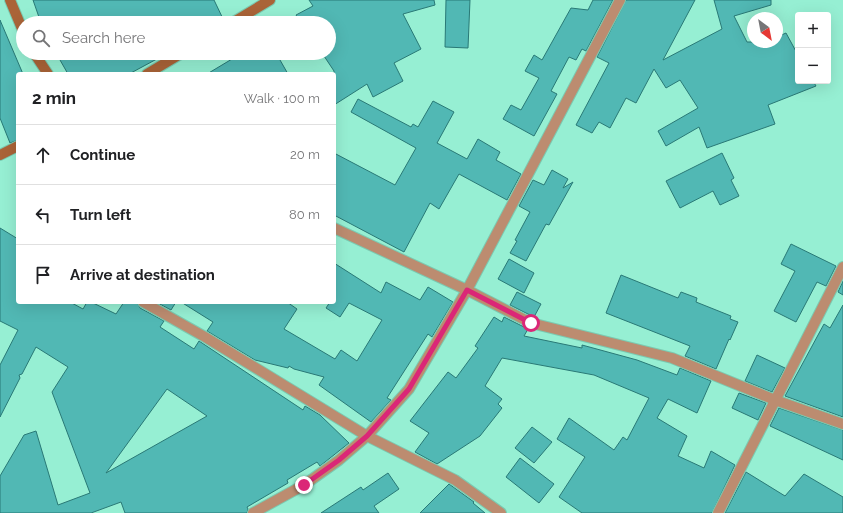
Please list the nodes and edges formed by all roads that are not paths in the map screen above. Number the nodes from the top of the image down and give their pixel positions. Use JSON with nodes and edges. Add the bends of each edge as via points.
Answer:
{"nodes":[{"id":1,"x":10,"y":0,"type":"edge"},
{"id":2,"x":270,"y":0,"type":"edge"},
{"id":3,"x":620,"y":0,"type":"edge"},
{"id":4,"x":17,"y":16,"type":"edge"},
{"id":5,"x":244,"y":16,"type":"edge"},
{"id":6,"x":39,"y":60,"type":"edge"},
{"id":7,"x":170,"y":60,"type":"edge"},
{"id":8,"x":47,"y":72,"type":"edge"},
{"id":9,"x":150,"y":72,"type":"edge"},
{"id":10,"x":16,"y":147,"type":"edge"},
{"id":11,"x":0,"y":155,"type":"edge"},
{"id":12,"x":336,"y":229,"type":"edge"},
{"id":13,"x":843,"y":267,"type":"edge"},
{"id":14,"x":467,"y":290,"type":"junction"},
{"id":15,"x":147,"y":304,"type":"edge"},
{"id":16,"x":775,"y":400,"type":"junction"},
{"id":17,"x":843,"y":424,"type":"edge"},
{"id":18,"x":367,"y":436,"type":"junction"},
{"id":19,"x":253,"y":513,"type":"edge"},
{"id":20,"x":501,"y":513,"type":"edge"},
{"id":21,"x":718,"y":513,"type":"edge"}],
"edges":[{"from":1,"to":4,"type":"street"},
{"from":2,"to":5,"type":"street"},
{"from":3,"to":14,"type":"street"},
{"from":6,"to":8,"type":"street"},
{"from":7,"to":9,"type":"street"},
{"from":10,"to":11,"type":"street"},
{"from":12,"to":14,"type":"street"},
{"from":13,"to":16,"type":"street"},
{"from":14,"to":16,"type":"street","via":[[531,323],[672,358]]},
{"from":14,"to":18,"type":"street","via":[[409,389]]},
{"from":15,"to":18,"type":"street"},
{"from":16,"to":17,"type":"street"},
{"from":16,"to":21,"type":"street"},
{"from":18,"to":19,"type":"street","via":[[304,485]]},
{"from":18,"to":20,"type":"street","via":[[455,480]]}]}
